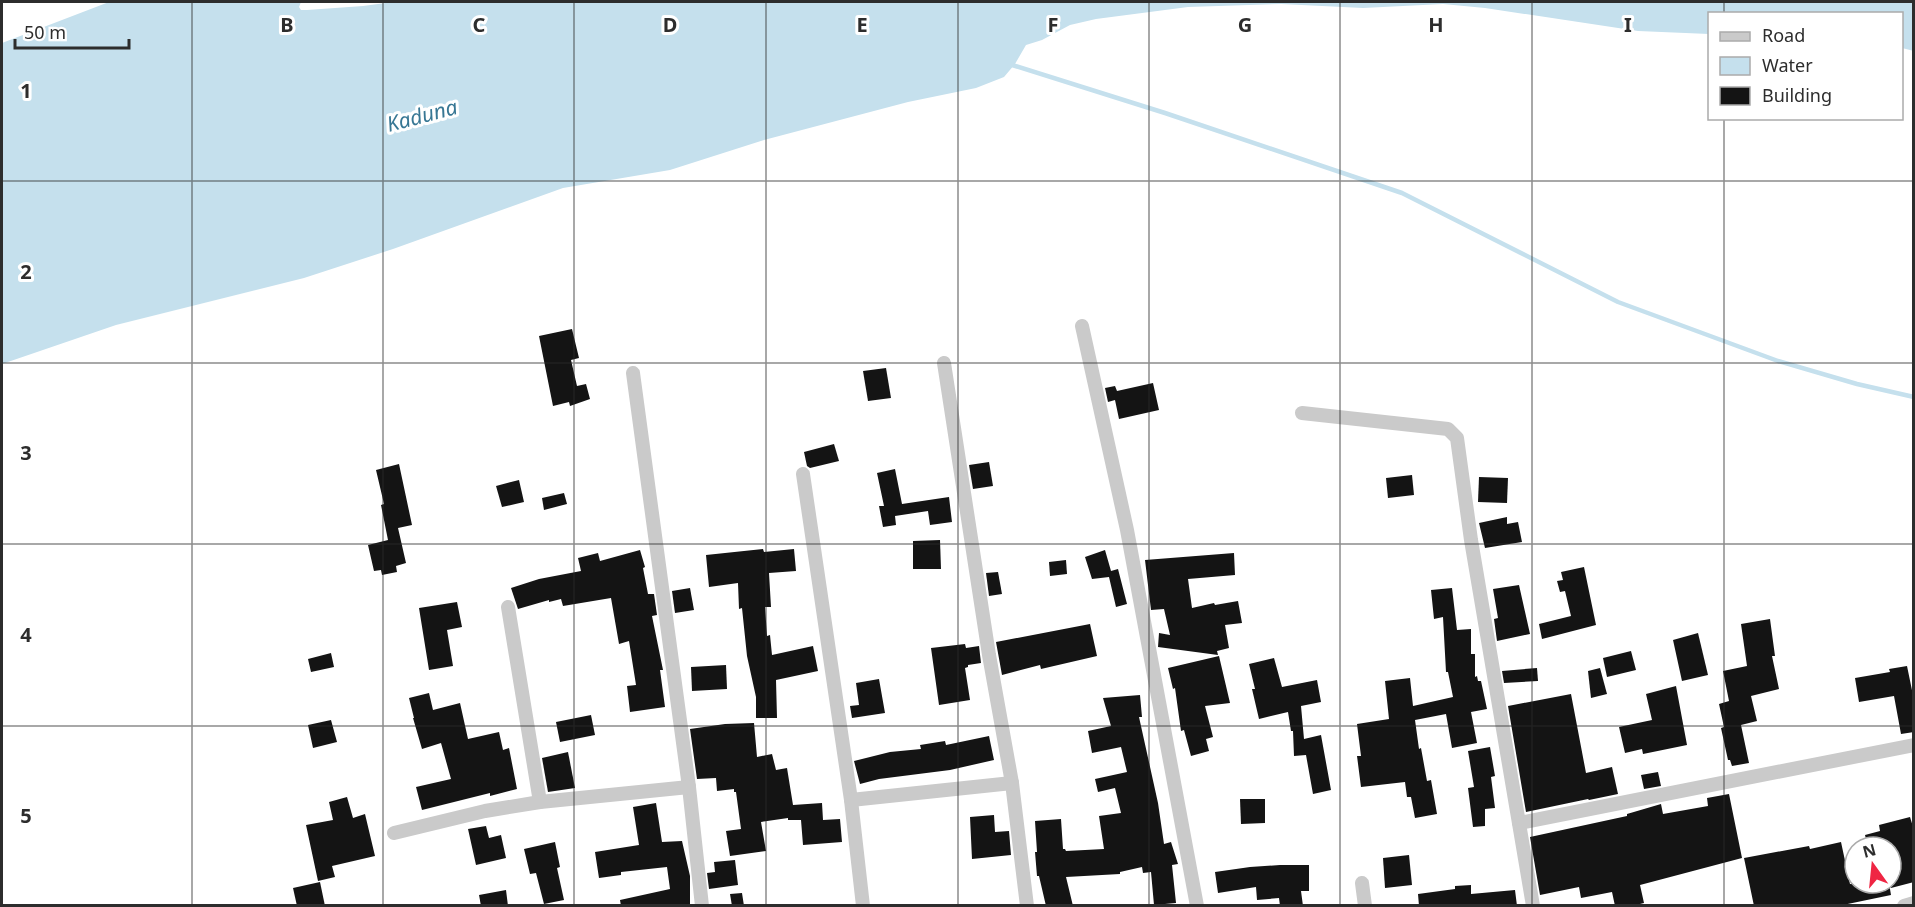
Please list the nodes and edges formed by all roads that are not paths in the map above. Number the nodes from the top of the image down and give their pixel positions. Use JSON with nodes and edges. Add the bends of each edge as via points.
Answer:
{"nodes":[{"id":1,"x":1083,"y":326,"type":"dead end"},
{"id":2,"x":944,"y":363,"type":"dead end"},
{"id":3,"x":633,"y":373,"type":"dead end"},
{"id":4,"x":1302,"y":413,"type":"dead end"},
{"id":5,"x":803,"y":474,"type":"dead end"},
{"id":6,"x":508,"y":607,"type":"dead end"},
{"id":7,"x":1914,"y":745,"type":"edge"},
{"id":8,"x":1012,"y":783,"type":"junction"},
{"id":9,"x":689,"y":787,"type":"junction"},
{"id":10,"x":851,"y":800,"type":"junction"},
{"id":11,"x":540,"y":802,"type":"junction"},
{"id":12,"x":1519,"y":823,"type":"junction"},
{"id":13,"x":394,"y":833,"type":"dead end"},
{"id":14,"x":1362,"y":883,"type":"dead end"},
{"id":15,"x":1914,"y":903,"type":"edge"},
{"id":16,"x":702,"y":906,"type":"edge"},
{"id":17,"x":863,"y":906,"type":"edge"},
{"id":18,"x":1027,"y":906,"type":"edge"},
{"id":19,"x":1197,"y":906,"type":"edge"},
{"id":20,"x":1365,"y":906,"type":"edge"},
{"id":21,"x":1533,"y":906,"type":"edge"},
{"id":22,"x":1904,"y":906,"type":"edge"}],
"edges":[{"from":1,"to":19,"type":"street","via":[[1127,530]]},
{"from":2,"to":8,"type":"street"},
{"from":3,"to":9,"type":"street"},
{"from":4,"to":12,"type":"street","via":[[1448,429],[1457,438]]},
{"from":5,"to":10,"type":"street"},
{"from":6,"to":11,"type":"street"},
{"from":7,"to":12,"type":"street"},
{"from":8,"to":10,"type":"street"},
{"from":8,"to":18,"type":"street"},
{"from":9,"to":11,"type":"street"},
{"from":9,"to":16,"type":"street"},
{"from":10,"to":17,"type":"street"},
{"from":11,"to":13,"type":"street"},
{"from":12,"to":21,"type":"street"},
{"from":14,"to":20,"type":"street"},
{"from":15,"to":22,"type":"street"}]}
